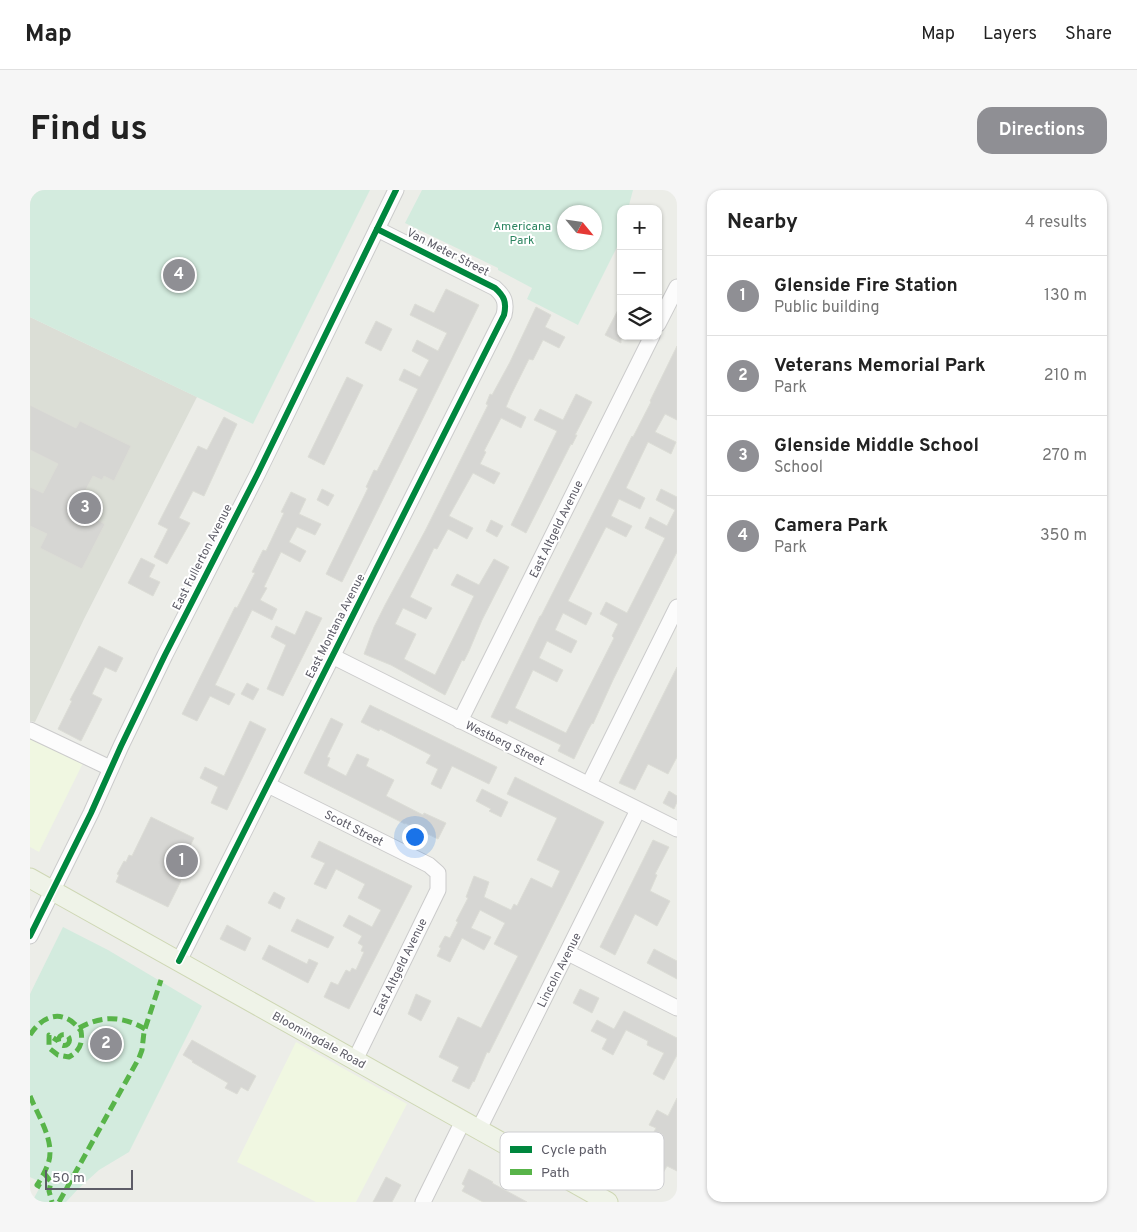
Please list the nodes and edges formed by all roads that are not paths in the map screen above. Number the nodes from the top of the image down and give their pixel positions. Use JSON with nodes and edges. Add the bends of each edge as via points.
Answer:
{"nodes":[{"id":1,"x":396,"y":190,"type":"edge"},
{"id":2,"x":377,"y":229,"type":"junction"},
{"id":3,"x":677,"y":287,"type":"edge"},
{"id":4,"x":505,"y":299,"type":"joint"},
{"id":5,"x":662,"y":316,"type":"edge"},
{"id":6,"x":650,"y":340,"type":"edge"},
{"id":7,"x":677,"y":607,"type":"edge"},
{"id":8,"x":332,"y":656,"type":"junction"},
{"id":9,"x":460,"y":721,"type":"junction"},
{"id":10,"x":30,"y":730,"type":"edge"},
{"id":11,"x":110,"y":768,"type":"junction"},
{"id":12,"x":588,"y":784,"type":"junction"},
{"id":13,"x":268,"y":785,"type":"junction"},
{"id":14,"x":638,"y":810,"type":"junction"},
{"id":15,"x":677,"y":829,"type":"edge"},
{"id":16,"x":438,"y":873,"type":"joint"},
{"id":17,"x":30,"y":878,"type":"edge"},
{"id":18,"x":52,"y":891,"type":"junction"},
{"id":19,"x":30,"y":936,"type":"edge"},
{"id":20,"x":568,"y":953,"type":"junction"},
{"id":21,"x":179,"y":961,"type":"junction"},
{"id":22,"x":677,"y":1008,"type":"edge"},
{"id":23,"x":355,"y":1060,"type":"junction"},
{"id":24,"x":471,"y":1125,"type":"junction"},
{"id":25,"x":500,"y":1141,"type":"edge"},
{"id":26,"x":587,"y":1190,"type":"edge"},
{"id":27,"x":423,"y":1202,"type":"edge"},
{"id":28,"x":608,"y":1202,"type":"edge"}],
"edges":[{"from":1,"to":2,"type":"street","name":"East Fullerton Avenue"},
{"from":2,"to":4,"type":"street","name":"Van Meter Street","via":[[495,288]]},
{"from":2,"to":11,"type":"street","name":"East Fullerton Avenue"},
{"from":3,"to":5,"type":"street"},
{"from":4,"to":8,"type":"street","name":"East Montana Avenue","via":[[504,315]]},
{"from":6,"to":9,"type":"street","name":"East Altgeld Avenue"},
{"from":7,"to":12,"type":"street"},
{"from":8,"to":9,"type":"street","name":"Westberg Street"},
{"from":8,"to":13,"type":"street","name":"East Montana Avenue"},
{"from":9,"to":12,"type":"street","name":"Westberg Street"},
{"from":10,"to":11,"type":"street"},
{"from":11,"to":18,"type":"street","name":"East Fullerton Avenue"},
{"from":12,"to":14,"type":"street","name":"Westberg Street"},
{"from":13,"to":16,"type":"street","name":"Scott Street"},
{"from":13,"to":21,"type":"street","name":"East Montana Avenue"},
{"from":14,"to":15,"type":"street","name":"Westberg Street"},
{"from":14,"to":20,"type":"street","name":"Lincoln Avenue"},
{"from":16,"to":23,"type":"street","name":"East Altgeld Avenue","via":[[438,890]]},
{"from":17,"to":18,"type":"main road","name":"Bloomingdale Road"},
{"from":18,"to":19,"type":"street","name":"East Fullerton Avenue"},
{"from":18,"to":21,"type":"main road","name":"Bloomingdale Road"},
{"from":20,"to":22,"type":"street"},
{"from":20,"to":24,"type":"street","name":"Lincoln Avenue"},
{"from":21,"to":23,"type":"main road","name":"Bloomingdale Road"},
{"from":23,"to":24,"type":"main road","name":"Bloomingdale Road"},
{"from":24,"to":25,"type":"main road","name":"Bloomingdale Road"},
{"from":24,"to":27,"type":"street","name":"Lincoln Avenue"},
{"from":26,"to":28,"type":"main road","name":"Bloomingdale Road"}]}
